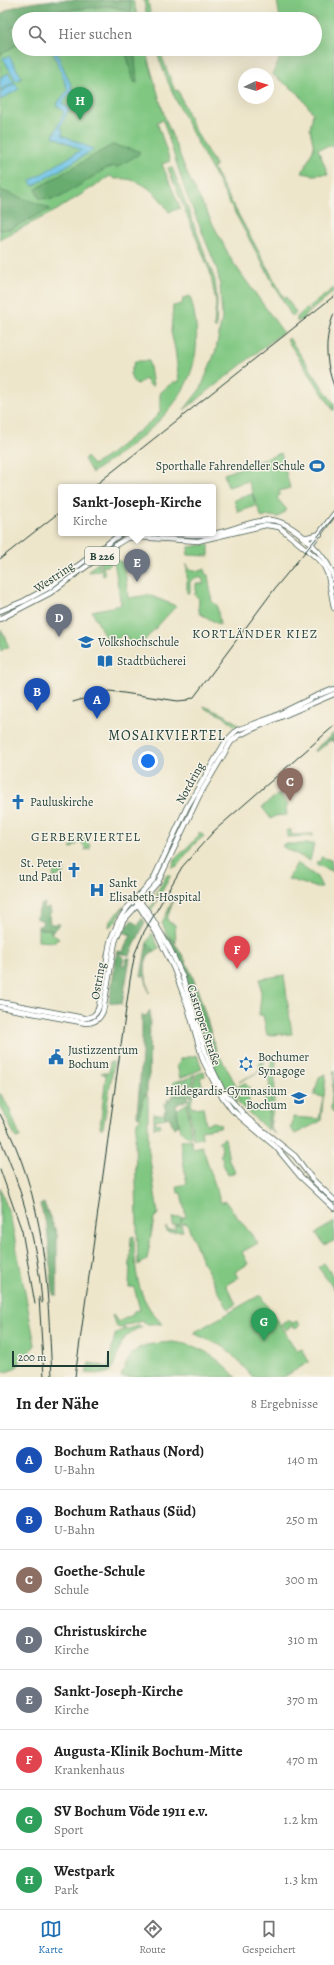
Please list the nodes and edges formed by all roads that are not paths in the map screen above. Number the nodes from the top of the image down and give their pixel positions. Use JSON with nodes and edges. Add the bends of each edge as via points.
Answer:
{"nodes":[{"id":1,"x":334,"y":514,"type":"edge"},
{"id":2,"x":334,"y":520,"type":"edge"},
{"id":3,"x":279,"y":521,"type":"junction"},
{"id":4,"x":275,"y":526,"type":"junction"},
{"id":5,"x":324,"y":528,"type":"junction"},
{"id":6,"x":320,"y":534,"type":"junction"},
{"id":7,"x":218,"y":535,"type":"joint"},
{"id":8,"x":119,"y":536,"type":"edge"},
{"id":9,"x":183,"y":536,"type":"edge"},
{"id":10,"x":215,"y":536,"type":"edge"},
{"id":11,"x":132,"y":537,"type":"joint"},
{"id":12,"x":302,"y":537,"type":"junction"},
{"id":13,"x":184,"y":541,"type":"junction"},
{"id":14,"x":311,"y":545,"type":"junction"},
{"id":15,"x":103,"y":546,"type":"junction"},
{"id":16,"x":307,"y":550,"type":"junction"},
{"id":17,"x":107,"y":552,"type":"junction"},
{"id":18,"x":334,"y":579,"type":"edge"},
{"id":19,"x":334,"y":608,"type":"edge"},
{"id":20,"x":4,"y":610,"type":"edge"},
{"id":21,"x":9,"y":616,"type":"junction"},
{"id":22,"x":0,"y":619,"type":"edge"},
{"id":23,"x":334,"y":689,"type":"edge"},
{"id":24,"x":334,"y":694,"type":"edge"},
{"id":25,"x":146,"y":897,"type":"junction"},
{"id":26,"x":138,"y":901,"type":"junction"},
{"id":27,"x":143,"y":913,"type":"junction"},
{"id":28,"x":149,"y":913,"type":"junction"},
{"id":29,"x":128,"y":915,"type":"junction"},
{"id":30,"x":113,"y":941,"type":"junction"},
{"id":31,"x":0,"y":1002,"type":"edge"},
{"id":32,"x":0,"y":1007,"type":"edge"},
{"id":33,"x":23,"y":1009,"type":"junction"},
{"id":34,"x":64,"y":1014,"type":"junction"},
{"id":35,"x":92,"y":1016,"type":"junction"},
{"id":36,"x":58,"y":1018,"type":"junction"},
{"id":37,"x":93,"y":1022,"type":"junction"},
{"id":38,"x":334,"y":1200,"type":"edge"},
{"id":39,"x":334,"y":1208,"type":"edge"}],
"edges":[{"from":1,"to":5,"type":"main road"},
{"from":2,"to":5,"type":"main road"},
{"from":3,"to":4,"type":"main road"},
{"from":3,"to":7,"type":"main road","number":"B 226","via":[[265,520]]},
{"from":3,"to":12,"type":"main road"},
{"from":4,"to":7,"type":"main road","number":"B 226","via":[[266,525]]},
{"from":4,"to":16,"type":"main road","via":[[283,529]]},
{"from":5,"to":6,"type":"main road"},
{"from":6,"to":12,"type":"main road"},
{"from":6,"to":14,"type":"main road"},
{"from":8,"to":15,"type":"main road","name":"Westring","number":"B 226"},
{"from":9,"to":13,"type":"main road"},
{"from":10,"to":13,"type":"main road","name":"Westring","number":"B 226","via":[[202,541]]},
{"from":11,"to":13,"type":"main road","name":"Westring","number":"B 226"},
{"from":11,"to":17,"type":"main road","name":"Westring","number":"B 226","via":[[123,540]]},
{"from":12,"to":14,"type":"main road"},
{"from":14,"to":16,"type":"main road"},
{"from":14,"to":18,"type":"main road","via":[[328,564]]},
{"from":15,"to":17,"type":"main road","via":[[107,548]]},
{"from":15,"to":20,"type":"main road","name":"Westring","number":"B 226","via":[[48,588]]},
{"from":16,"to":19,"type":"main road","via":[[321,561],[326,570]]},
{"from":17,"to":21,"type":"main road","name":"Westring","number":"B 226","via":[[50,594]]},
{"from":20,"to":21,"type":"main road","name":"Westring"},
{"from":21,"to":22,"type":"main road","name":"Westring","number":"B 226"},
{"from":23,"to":26,"type":"main road","name":"Nordring","via":[[236,730],[231,735],[187,807],[156,876]]},
{"from":24,"to":25,"type":"main road","name":"Nordring","via":[[234,739],[199,796],[161,878]]},
{"from":25,"to":26,"type":"main road","name":"Nordring"},
{"from":25,"to":28,"type":"main road","via":[[144,904]]},
{"from":26,"to":27,"type":"main road","name":"Castroper Straße"},
{"from":26,"to":28,"type":"main road","name":"Castroper Straße"},
{"from":26,"to":29,"type":"main road"},
{"from":26,"to":30,"type":"main road","via":[[121,917]]},
{"from":27,"to":29,"type":"main road"},
{"from":27,"to":39,"type":"main road","name":"Castroper Straße","via":[[156,932],[176,974],[203,1060],[219,1092],[232,1110],[276,1147],[300,1176]]},
{"from":28,"to":38,"type":"main road","name":"Castroper Straße","via":[[182,975],[208,1060],[223,1091],[247,1118],[295,1156],[309,1176]]},
{"from":29,"to":30,"type":"main road"},
{"from":30,"to":35,"type":"main road","name":"Ostring","via":[[99,1006],[96,1014]]},
{"from":30,"to":37,"type":"main road","name":"Ostring","via":[[103,1011],[100,1018]]},
{"from":31,"to":33,"type":"main road","name":"Ostring"},
{"from":32,"to":33,"type":"main road","name":"Ostring"},
{"from":33,"to":34,"type":"main road","name":"Ostring"},
{"from":33,"to":36,"type":"main road","name":"Ostring"},
{"from":34,"to":35,"type":"main road","name":"Ostring","via":[[84,1018]]},
{"from":34,"to":36,"type":"main road"},
{"from":35,"to":37,"type":"main road","name":"Ostring"},
{"from":36,"to":37,"type":"main road","name":"Ostring"}]}
